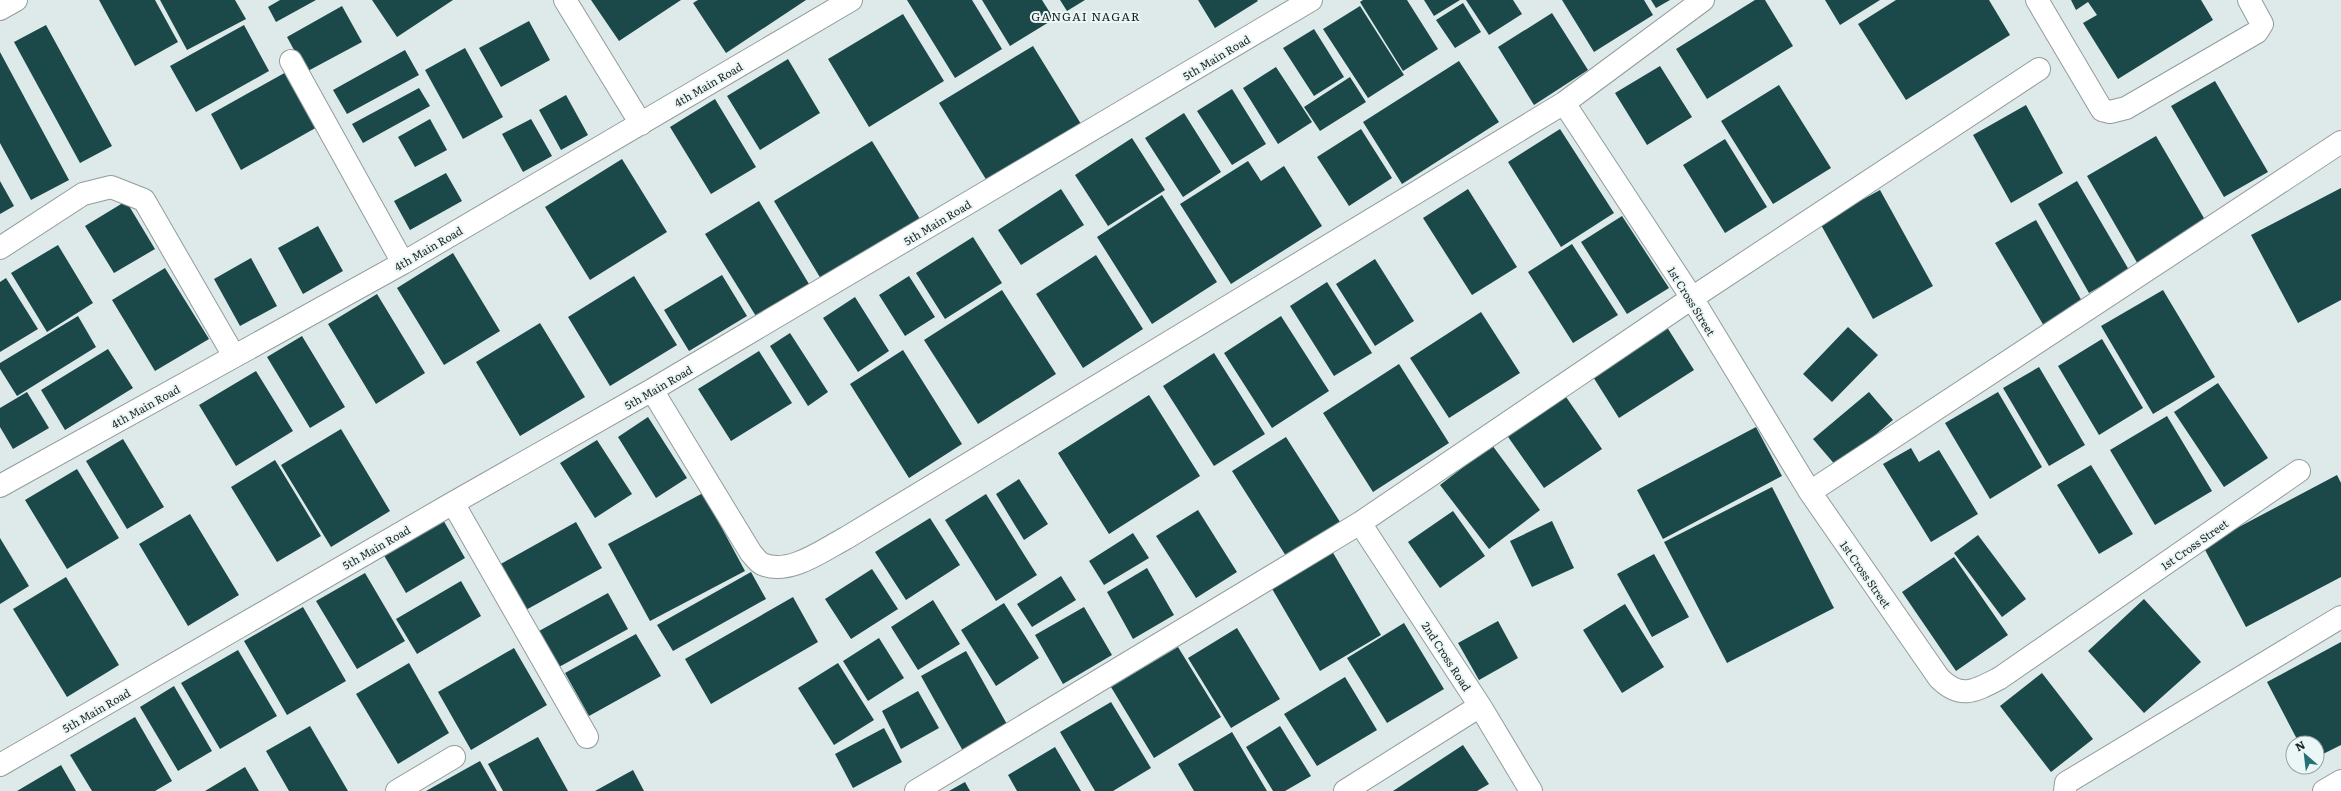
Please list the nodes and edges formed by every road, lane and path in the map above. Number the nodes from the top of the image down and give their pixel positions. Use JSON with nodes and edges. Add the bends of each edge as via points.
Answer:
{"nodes":[{"id":1,"x":16,"y":0,"type":"edge"},
{"id":2,"x":565,"y":0,"type":"edge"},
{"id":3,"x":851,"y":0,"type":"edge"},
{"id":4,"x":1311,"y":0,"type":"edge"},
{"id":5,"x":1703,"y":0,"type":"edge"},
{"id":6,"x":2036,"y":0,"type":"edge"},
{"id":7,"x":2249,"y":0,"type":"edge"},
{"id":8,"x":0,"y":9,"type":"edge"},
{"id":9,"x":291,"y":60,"type":"dead end"},
{"id":10,"x":2039,"y":69,"type":"dead end"},
{"id":11,"x":1564,"y":102,"type":"junction"},
{"id":12,"x":641,"y":124,"type":"junction"},
{"id":13,"x":2341,"y":142,"type":"edge"},
{"id":14,"x":0,"y":248,"type":"edge"},
{"id":15,"x":403,"y":264,"type":"junction"},
{"id":16,"x":1692,"y":298,"type":"junction"},
{"id":17,"x":234,"y":356,"type":"junction"},
{"id":18,"x":652,"y":390,"type":"junction"},
{"id":19,"x":2299,"y":471,"type":"dead end"},
{"id":20,"x":0,"y":486,"type":"edge"},
{"id":21,"x":1810,"y":492,"type":"junction"},
{"id":22,"x":453,"y":503,"type":"junction"},
{"id":23,"x":1360,"y":523,"type":"junction"},
{"id":24,"x":2341,"y":617,"type":"edge"},
{"id":25,"x":1480,"y":706,"type":"junction"},
{"id":26,"x":587,"y":738,"type":"dead end"},
{"id":27,"x":454,"y":757,"type":"dead end"},
{"id":28,"x":0,"y":765,"type":"edge"},
{"id":29,"x":2341,"y":781,"type":"edge"},
{"id":30,"x":397,"y":791,"type":"edge"},
{"id":31,"x":916,"y":791,"type":"edge"},
{"id":32,"x":1345,"y":791,"type":"edge"},
{"id":33,"x":1531,"y":791,"type":"edge"},
{"id":34,"x":2066,"y":791,"type":"edge"},
{"id":35,"x":2324,"y":791,"type":"edge"}],
"edges":[{"from":1,"to":8,"type":"street"},
{"from":2,"to":12,"type":"street"},
{"from":3,"to":12,"type":"street","name":"4th Main Road"},
{"from":4,"to":18,"type":"street","name":"5th Main Road"},
{"from":5,"to":11,"type":"street"},
{"from":6,"to":7,"type":"street","via":[[2102,110],[2110,112],[2126,108],[2257,32],[2262,24]]},
{"from":9,"to":15,"type":"street"},
{"from":10,"to":16,"type":"street"},
{"from":11,"to":16,"type":"street","name":"1st Cross Street"},
{"from":11,"to":18,"type":"street","via":[[846,538],[800,562],[780,568],[761,564],[751,553]]},
{"from":12,"to":15,"type":"street","name":"4th Main Road"},
{"from":13,"to":21,"type":"street"},
{"from":14,"to":17,"type":"street","via":[[83,194],[111,187],[144,200]]},
{"from":15,"to":17,"type":"street","name":"4th Main Road"},
{"from":16,"to":21,"type":"street","name":"1st Cross Street"},
{"from":16,"to":23,"type":"street"},
{"from":17,"to":20,"type":"street","name":"4th Main Road"},
{"from":18,"to":22,"type":"street","name":"5th Main Road"},
{"from":19,"to":21,"type":"street","name":"1st Cross Street","via":[[2000,678],[1980,689],[1963,693],[1950,689],[1939,678]]},
{"from":22,"to":26,"type":"street"},
{"from":22,"to":28,"type":"street","name":"5th Main Road"},
{"from":23,"to":25,"type":"street","name":"2nd Cross Road"},
{"from":23,"to":31,"type":"street"},
{"from":24,"to":34,"type":"street","via":[[2066,783]]},
{"from":25,"to":32,"type":"street"},
{"from":25,"to":33,"type":"street","name":"2nd Cross Road"},
{"from":27,"to":30,"type":"street"},
{"from":29,"to":35,"type":"street"}]}
